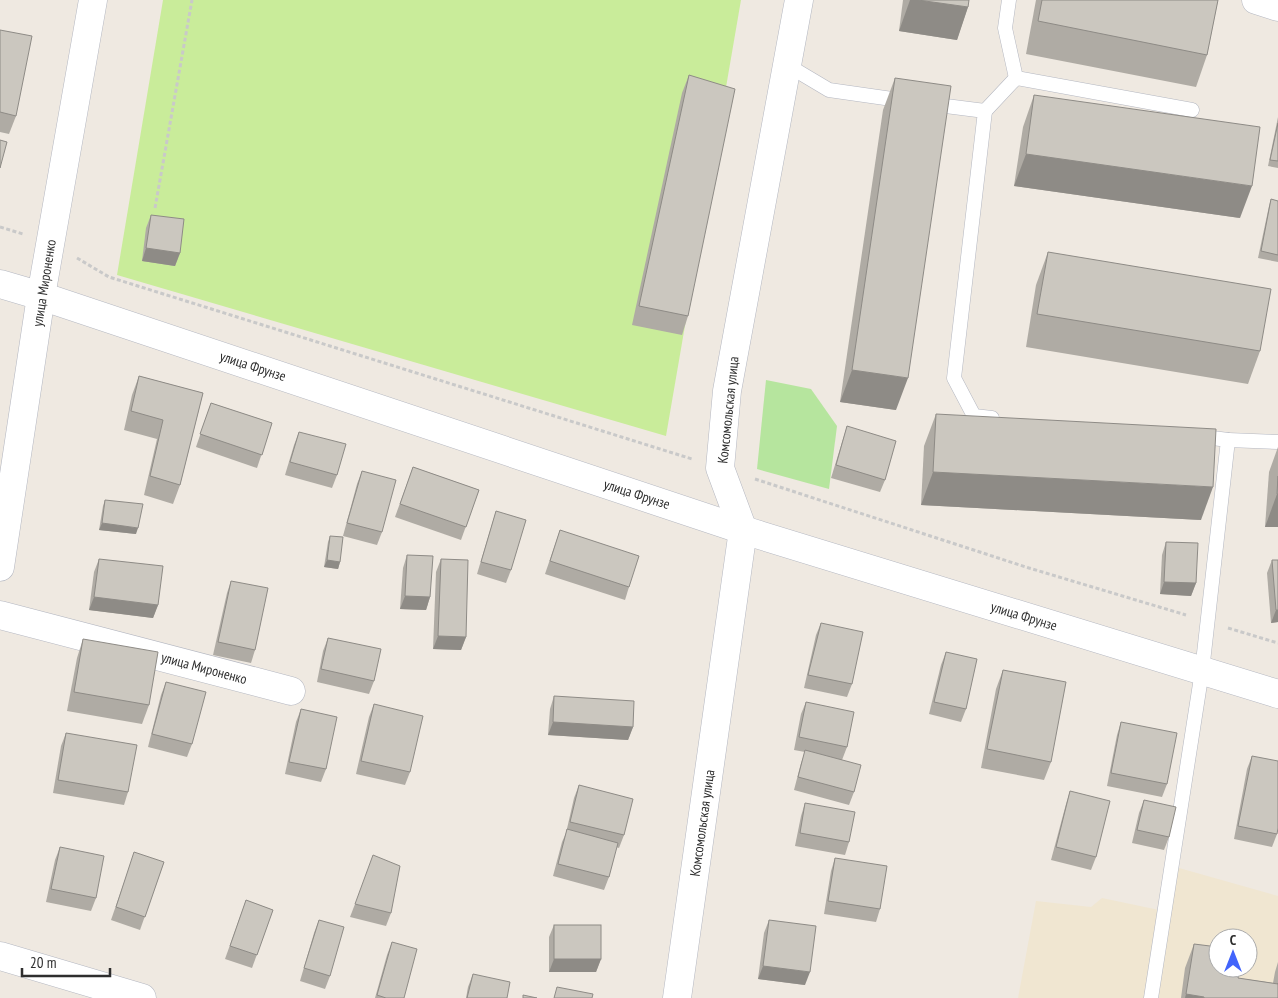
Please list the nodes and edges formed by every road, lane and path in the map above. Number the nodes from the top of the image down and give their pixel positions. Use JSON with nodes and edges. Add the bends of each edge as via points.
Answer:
{"nodes":[{"id":1,"x":93,"y":0,"type":"edge"},
{"id":2,"x":192,"y":0,"type":"edge"},
{"id":3,"x":799,"y":0,"type":"edge"},
{"id":4,"x":1009,"y":0,"type":"edge"},
{"id":5,"x":1256,"y":0,"type":"edge"},
{"id":6,"x":1278,"y":7,"type":"edge"},
{"id":7,"x":787,"y":64,"type":"junction"},
{"id":8,"x":1016,"y":78,"type":"junction"},
{"id":9,"x":1192,"y":110,"type":"dead end"},
{"id":10,"x":986,"y":111,"type":"junction"},
{"id":11,"x":155,"y":208,"type":"dead end"},
{"id":12,"x":0,"y":227,"type":"edge"},
{"id":13,"x":50,"y":243,"type":"junction"},
{"id":14,"x":0,"y":284,"type":"edge"},
{"id":15,"x":41,"y":296,"type":"junction"},
{"id":16,"x":1004,"y":419,"type":"edge"},
{"id":17,"x":1181,"y":434,"type":"edge"},
{"id":18,"x":1228,"y":440,"type":"junction"},
{"id":19,"x":1278,"y":442,"type":"edge"},
{"id":20,"x":720,"y":468,"type":"junction"},
{"id":21,"x":743,"y":530,"type":"junction"},
{"id":22,"x":0,"y":567,"type":"edge"},
{"id":23,"x":0,"y":615,"type":"edge"},
{"id":24,"x":1208,"y":621,"type":"junction"},
{"id":25,"x":1278,"y":643,"type":"edge"},
{"id":26,"x":1202,"y":671,"type":"junction"},
{"id":27,"x":291,"y":691,"type":"dead end"},
{"id":28,"x":1278,"y":694,"type":"edge"},
{"id":29,"x":0,"y":956,"type":"edge"},
{"id":30,"x":142,"y":998,"type":"edge"},
{"id":31,"x":677,"y":998,"type":"edge"},
{"id":32,"x":1151,"y":998,"type":"edge"}],
"edges":[{"from":1,"to":13,"type":"street","name":"улица Мироненко"},
{"from":2,"to":11,"type":"path"},
{"from":3,"to":7,"type":"street","name":"Комсомольская улица"},
{"from":4,"to":8,"type":"lane","via":[[1005,28]]},
{"from":5,"to":6,"type":"street"},
{"from":7,"to":10,"type":"lane","via":[[829,90]]},
{"from":7,"to":20,"type":"street","name":"Комсомольская улица","via":[[727,392]]},
{"from":8,"to":9,"type":"lane"},
{"from":8,"to":10,"type":"lane"},
{"from":10,"to":16,"type":"lane","via":[[954,378],[974,416]]},
{"from":12,"to":13,"type":"path"},
{"from":13,"to":15,"type":"street","name":"улица Мироненко"},
{"from":13,"to":20,"type":"path","via":[[109,277]]},
{"from":14,"to":15,"type":"street","name":"улица Фрунзе"},
{"from":15,"to":21,"type":"street","name":"улица Фрунзе"},
{"from":15,"to":22,"type":"street","name":"улица Мироненко"},
{"from":17,"to":18,"type":"lane"},
{"from":18,"to":19,"type":"lane"},
{"from":18,"to":24,"type":"lane"},
{"from":20,"to":21,"type":"street","name":"Комсомольская улица"},
{"from":20,"to":24,"type":"path","via":[[1029,568]]},
{"from":21,"to":26,"type":"street","name":"улица Фрунзе"},
{"from":21,"to":31,"type":"street","name":"Комсомольская улица"},
{"from":23,"to":27,"type":"street","name":"улица Мироненко"},
{"from":24,"to":25,"type":"path"},
{"from":24,"to":26,"type":"lane"},
{"from":26,"to":28,"type":"street","name":"улица Фрунзе"},
{"from":26,"to":32,"type":"lane"},
{"from":29,"to":30,"type":"street"}]}
